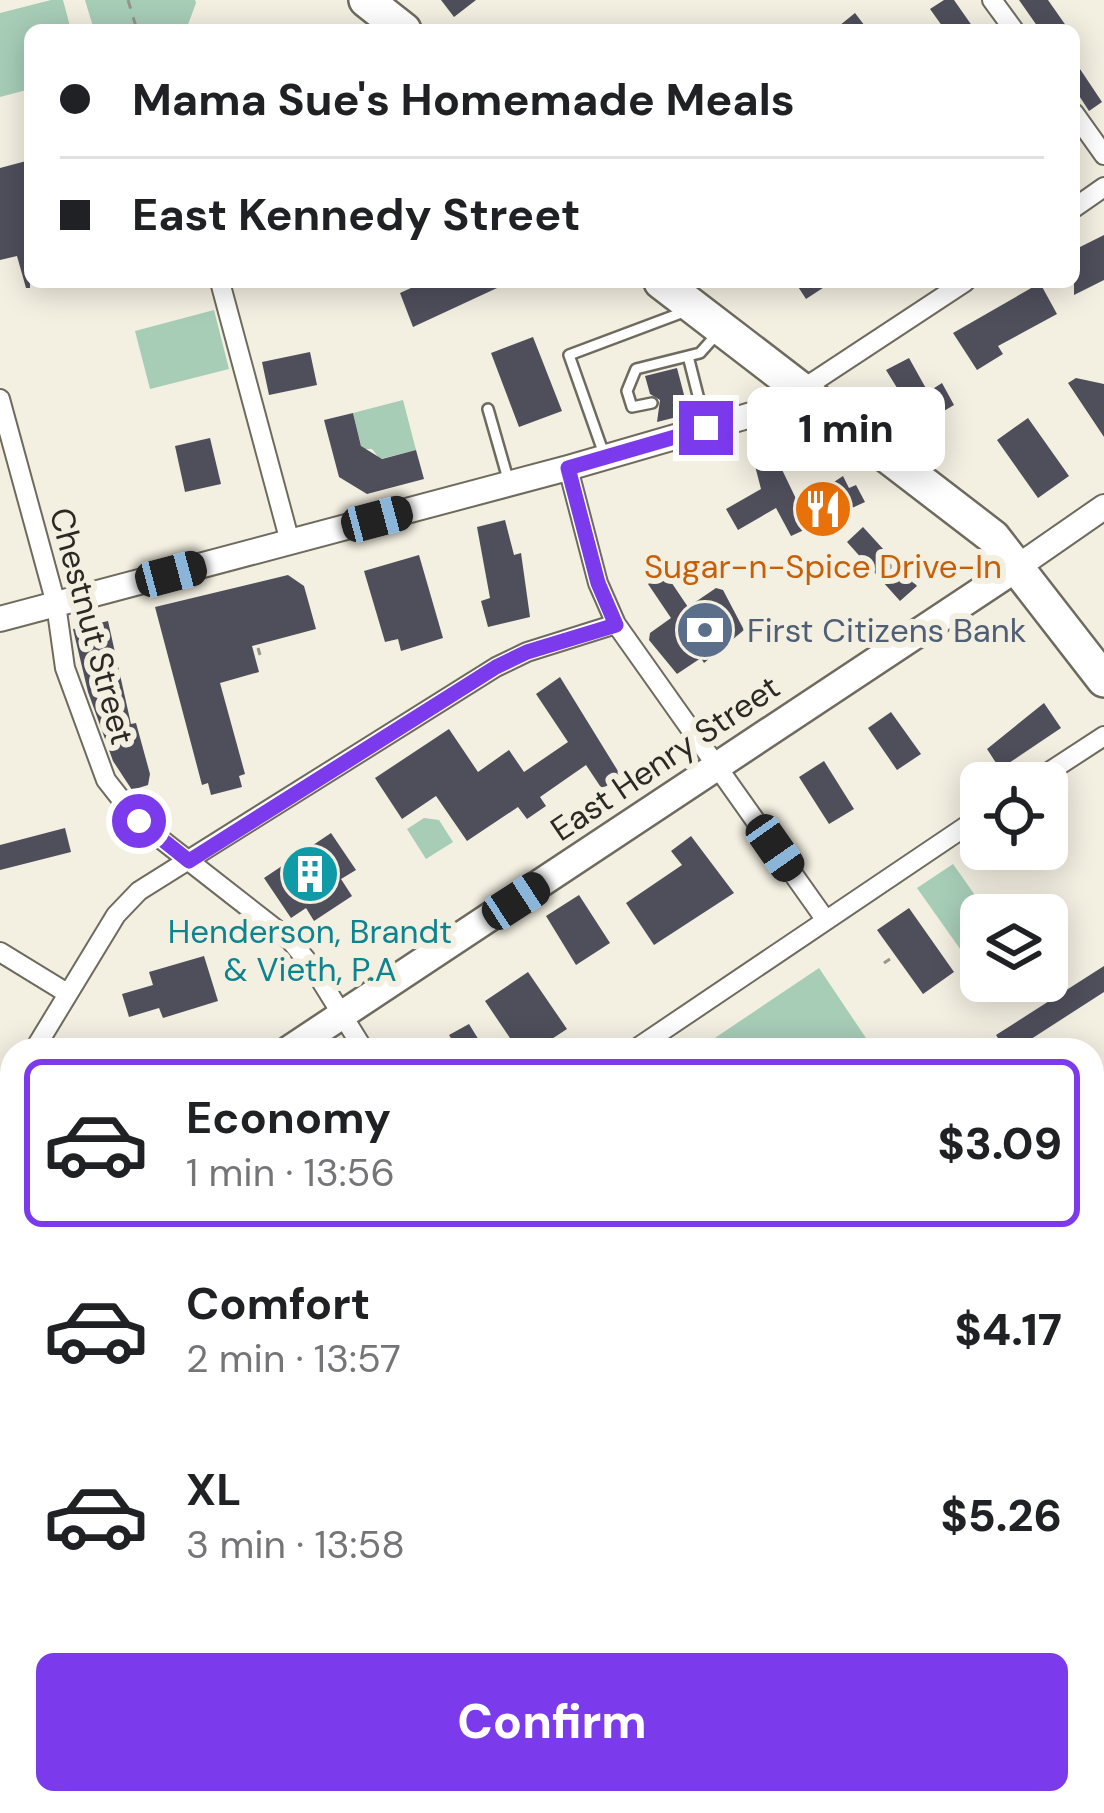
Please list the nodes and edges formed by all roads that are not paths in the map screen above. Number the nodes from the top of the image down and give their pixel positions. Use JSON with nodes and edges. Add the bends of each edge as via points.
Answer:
{"nodes":[{"id":1,"x":366,"y":0,"type":"edge"},
{"id":2,"x":396,"y":24,"type":"edge"},
{"id":3,"x":1080,"y":121,"type":"edge"},
{"id":4,"x":1104,"y":155,"type":"edge"},
{"id":5,"x":222,"y":288,"type":"edge"},
{"id":6,"x":669,"y":288,"type":"edge"},
{"id":7,"x":955,"y":288,"type":"edge"},
{"id":8,"x":694,"y":308,"type":"junction"},
{"id":9,"x":721,"y":330,"type":"junction"},
{"id":10,"x":688,"y":356,"type":"junction"},
{"id":11,"x":697,"y":392,"type":"junction"},
{"id":12,"x":798,"y":392,"type":"junction"},
{"id":13,"x":684,"y":395,"type":"dead end"},
{"id":14,"x":0,"y":399,"type":"edge"},
{"id":15,"x":652,"y":403,"type":"dead end"},
{"id":16,"x":488,"y":409,"type":"dead end"},
{"id":17,"x":706,"y":428,"type":"junction"},
{"id":18,"x":605,"y":457,"type":"junction"},
{"id":19,"x":568,"y":468,"type":"junction"},
{"id":20,"x":510,"y":484,"type":"junction"},
{"id":21,"x":1104,"y":507,"type":"edge"},
{"id":22,"x":290,"y":542,"type":"junction"},
{"id":23,"x":1019,"y":566,"type":"junction"},
{"id":24,"x":56,"y":604,"type":"junction"},
{"id":25,"x":0,"y":619,"type":"edge"},
{"id":26,"x":616,"y":625,"type":"junction"},
{"id":27,"x":1104,"y":680,"type":"edge"},
{"id":28,"x":1104,"y":736,"type":"edge"},
{"id":29,"x":1064,"y":762,"type":"edge"},
{"id":30,"x":717,"y":766,"type":"junction"},
{"id":31,"x":960,"y":831,"type":"edge"},
{"id":32,"x":189,"y":861,"type":"junction"},
{"id":33,"x":825,"y":919,"type":"junction"},
{"id":34,"x":0,"y":952,"type":"edge"},
{"id":35,"x":68,"y":993,"type":"junction"},
{"id":36,"x":343,"y":1015,"type":"junction"},
{"id":37,"x":41,"y":1038,"type":"edge"},
{"id":38,"x":308,"y":1038,"type":"edge"},
{"id":39,"x":357,"y":1038,"type":"edge"},
{"id":40,"x":651,"y":1038,"type":"edge"}],
"edges":[{"from":1,"to":2,"type":"highway"},
{"from":3,"to":4,"type":"street"},
{"from":5,"to":22,"type":"street"},
{"from":6,"to":8,"type":"highway"},
{"from":7,"to":12,"type":"street"},
{"from":8,"to":9,"type":"highway"},
{"from":8,"to":18,"type":"lane","via":[[569,355]]},
{"from":9,"to":10,"type":"lane"},
{"from":9,"to":12,"type":"highway"},
{"from":10,"to":11,"type":"lane"},
{"from":10,"to":15,"type":"lane","via":[[636,369],[627,391],[632,407]]},
{"from":11,"to":13,"type":"lane"},
{"from":11,"to":17,"type":"lane"},
{"from":12,"to":17,"type":"street"},
{"from":12,"to":23,"type":"highway","via":[[994,537]]},
{"from":14,"to":24,"type":"street","name":"Chestnut Street"},
{"from":16,"to":20,"type":"lane"},
{"from":17,"to":18,"type":"street"},
{"from":18,"to":19,"type":"street"},
{"from":19,"to":20,"type":"street"},
{"from":19,"to":26,"type":"street"},
{"from":20,"to":22,"type":"street"},
{"from":21,"to":23,"type":"street"},
{"from":22,"to":24,"type":"street"},
{"from":23,"to":27,"type":"highway"},
{"from":23,"to":30,"type":"main road","name":"East Henry Street"},
{"from":24,"to":25,"type":"street"},
{"from":24,"to":32,"type":"street","name":"Chestnut Street","via":[[65,668],[93,756],[130,812]]},
{"from":26,"to":30,"type":"street"},
{"from":26,"to":32,"type":"street","via":[[496,667]]},
{"from":28,"to":29,"type":"street"},
{"from":30,"to":33,"type":"street"},
{"from":30,"to":36,"type":"main road","name":"East Henry Street"},
{"from":31,"to":33,"type":"street"},
{"from":32,"to":35,"type":"street","via":[[127,902]]},
{"from":32,"to":36,"type":"street","name":"Chestnut Street","via":[[290,940]]},
{"from":33,"to":40,"type":"street"},
{"from":34,"to":35,"type":"street"},
{"from":35,"to":37,"type":"street"},
{"from":36,"to":38,"type":"main road","name":"East Henry Street"},
{"from":36,"to":39,"type":"street","name":"Chestnut Street"}]}
